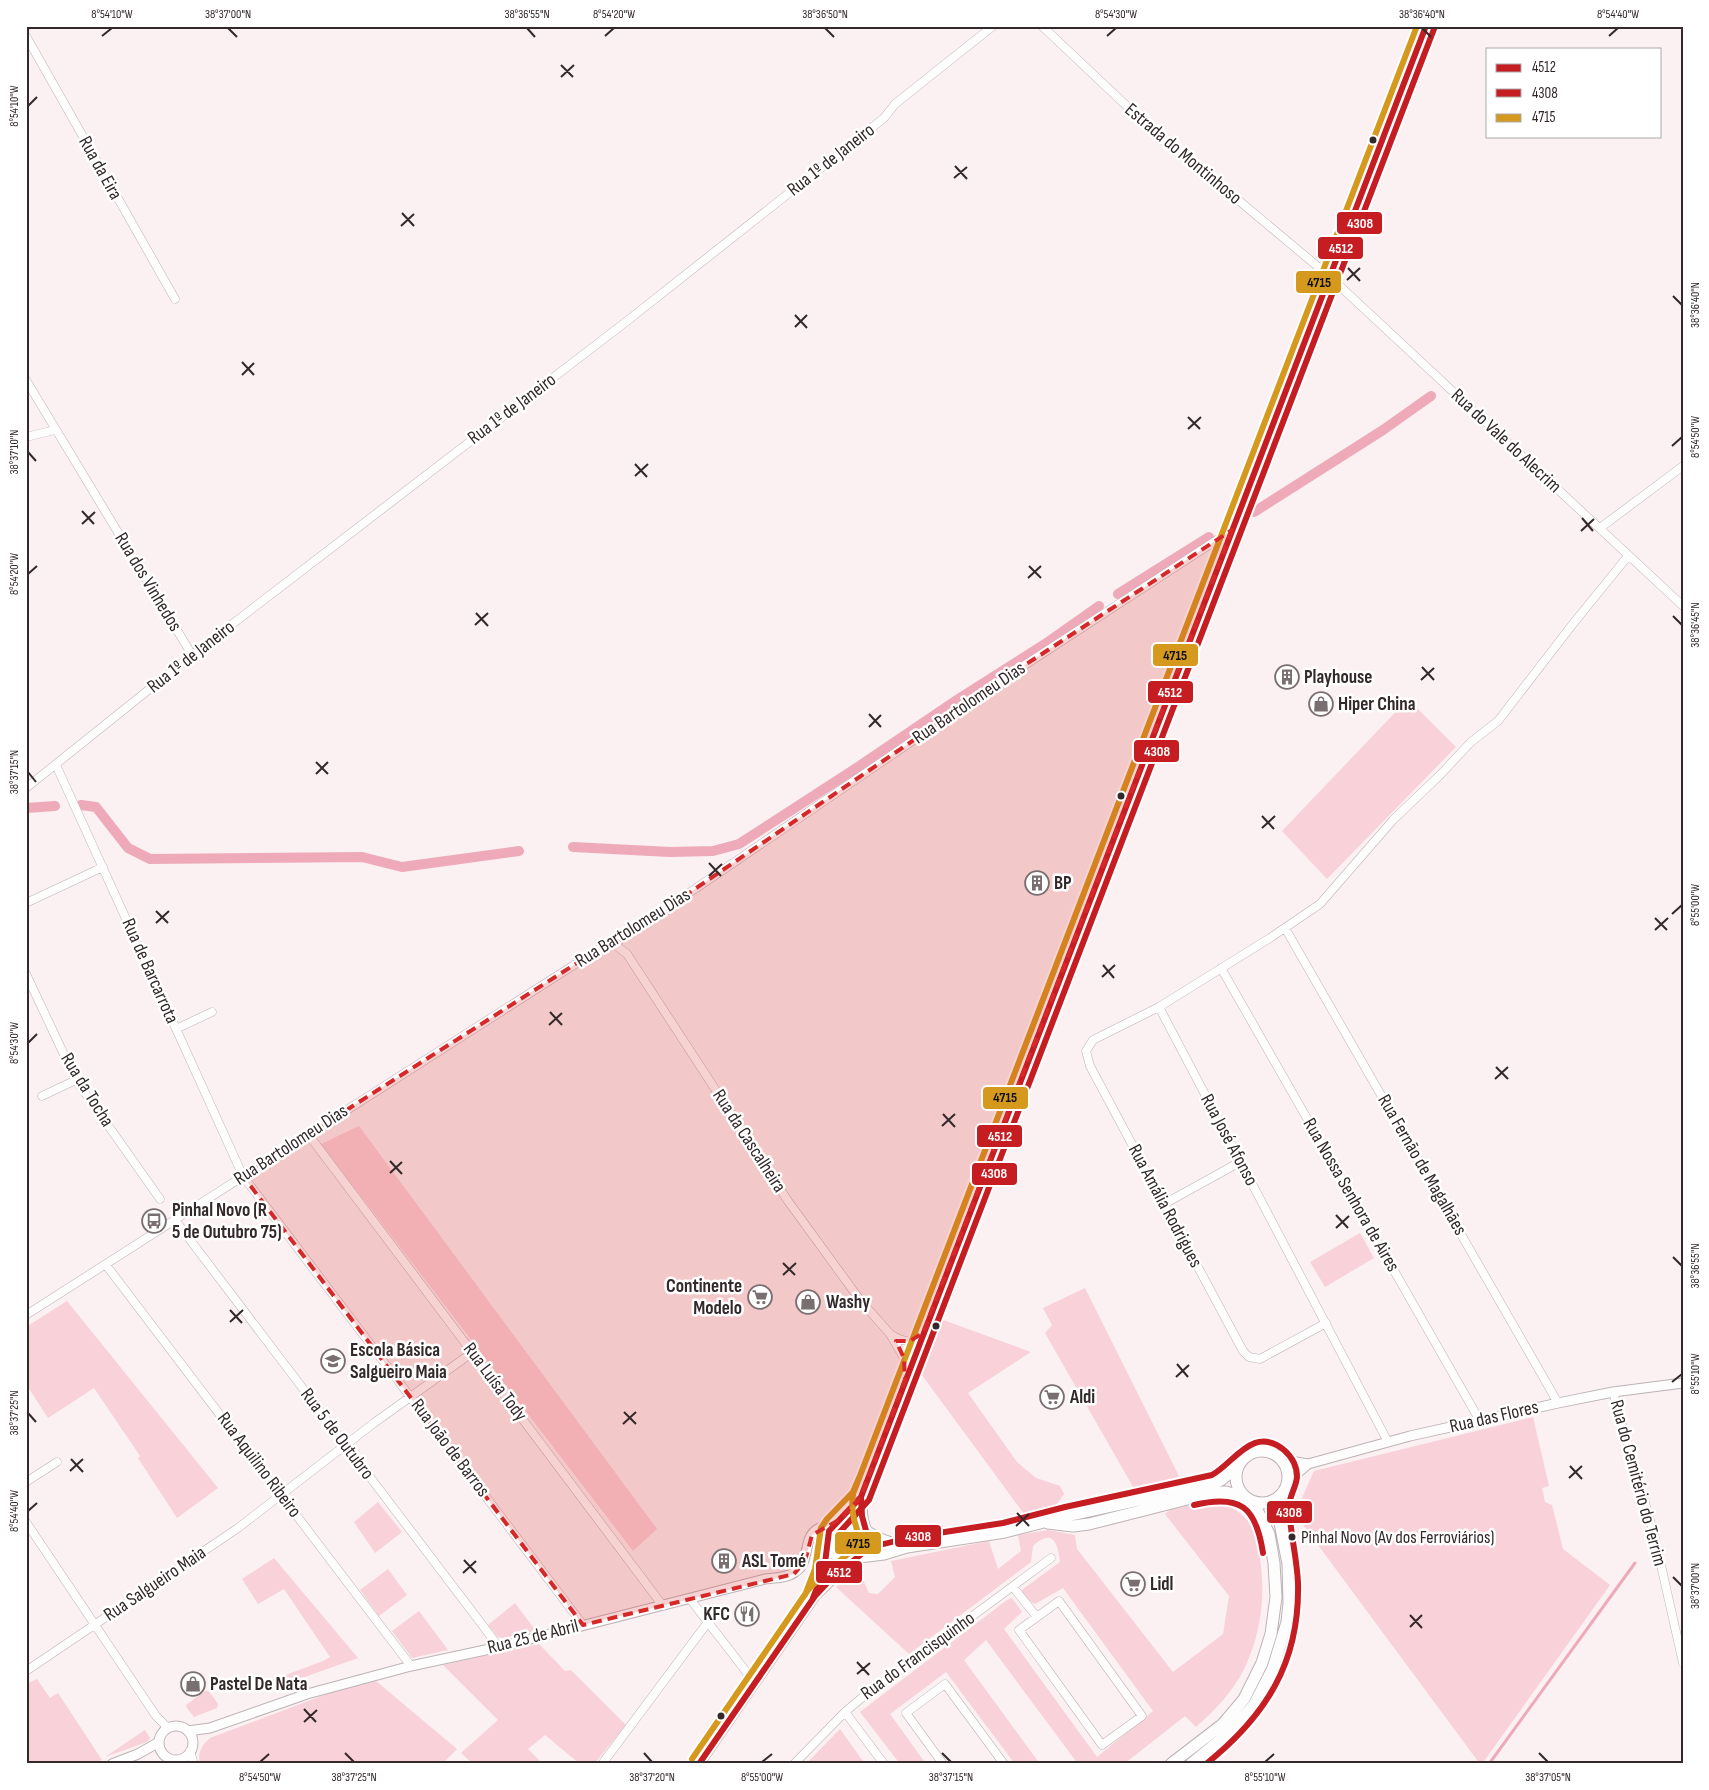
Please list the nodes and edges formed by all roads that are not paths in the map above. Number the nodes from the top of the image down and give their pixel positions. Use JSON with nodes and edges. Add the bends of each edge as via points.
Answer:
{"nodes":[{"id":1,"x":993,"y":26,"type":"edge"},
{"id":2,"x":1042,"y":26,"type":"edge"},
{"id":3,"x":1426,"y":26,"type":"edge"},
{"id":4,"x":26,"y":36,"type":"edge"},
{"id":5,"x":1329,"y":276,"type":"junction"},
{"id":6,"x":175,"y":299,"type":"dead end"},
{"id":7,"x":26,"y":380,"type":"edge"},
{"id":8,"x":55,"y":430,"type":"junction"},
{"id":9,"x":26,"y":438,"type":"edge"},
{"id":10,"x":1683,"y":466,"type":"edge"},
{"id":11,"x":1600,"y":528,"type":"junction"},
{"id":12,"x":1232,"y":530,"type":"junction"},
{"id":13,"x":1628,"y":556,"type":"junction"},
{"id":14,"x":1683,"y":606,"type":"edge"},
{"id":15,"x":192,"y":655,"type":"junction"},
{"id":16,"x":56,"y":765,"type":"junction"},
{"id":17,"x":26,"y":788,"type":"edge"},
{"id":18,"x":103,"y":867,"type":"junction"},
{"id":19,"x":26,"y":902,"type":"edge"},
{"id":20,"x":1285,"y":928,"type":"junction"},
{"id":21,"x":614,"y":944,"type":"junction"},
{"id":22,"x":1221,"y":968,"type":"junction"},
{"id":23,"x":26,"y":974,"type":"edge"},
{"id":24,"x":1159,"y":1007,"type":"junction"},
{"id":25,"x":212,"y":1012,"type":"dead end"},
{"id":26,"x":176,"y":1029,"type":"junction"},
{"id":27,"x":76,"y":1080,"type":"junction"},
{"id":28,"x":42,"y":1096,"type":"dead end"},
{"id":29,"x":308,"y":1134,"type":"junction"},
{"id":30,"x":1240,"y":1162,"type":"junction"},
{"id":31,"x":243,"y":1176,"type":"junction"},
{"id":32,"x":160,"y":1199,"type":"dead end"},
{"id":33,"x":1164,"y":1204,"type":"junction"},
{"id":34,"x":175,"y":1220,"type":"junction"},
{"id":35,"x":106,"y":1265,"type":"junction"},
{"id":36,"x":26,"y":1315,"type":"edge"},
{"id":37,"x":1326,"y":1323,"type":"junction"},
{"id":38,"x":923,"y":1333,"type":"junction"},
{"id":39,"x":890,"y":1334,"type":"junction"},
{"id":40,"x":473,"y":1352,"type":"junction"},
{"id":41,"x":905,"y":1380,"type":"junction"},
{"id":42,"x":1683,"y":1382,"type":"edge"},
{"id":43,"x":1613,"y":1392,"type":"junction"},
{"id":44,"x":411,"y":1396,"type":"junction"},
{"id":45,"x":1558,"y":1403,"type":"junction"},
{"id":46,"x":1480,"y":1421,"type":"junction"},
{"id":47,"x":1388,"y":1442,"type":"junction"},
{"id":48,"x":346,"y":1444,"type":"junction"},
{"id":49,"x":1276,"y":1455,"type":"junction"},
{"id":50,"x":57,"y":1462,"type":"dead end"},
{"id":51,"x":1308,"y":1464,"type":"junction"},
{"id":52,"x":1238,"y":1466,"type":"junction"},
{"id":53,"x":1288,"y":1481,"type":"junction"},
{"id":54,"x":26,"y":1482,"type":"edge"},
{"id":55,"x":281,"y":1494,"type":"junction"},
{"id":56,"x":860,"y":1497,"type":"junction"},
{"id":57,"x":1280,"y":1497,"type":"junction"},
{"id":58,"x":1248,"y":1499,"type":"junction"},
{"id":59,"x":26,"y":1522,"type":"edge"},
{"id":60,"x":836,"y":1522,"type":"junction"},
{"id":61,"x":1043,"y":1523,"type":"junction"},
{"id":62,"x":865,"y":1529,"type":"junction"},
{"id":63,"x":827,"y":1538,"type":"junction"},
{"id":64,"x":908,"y":1547,"type":"junction"},
{"id":65,"x":856,"y":1558,"type":"junction"},
{"id":66,"x":1051,"y":1558,"type":"dead end"},
{"id":67,"x":1012,"y":1587,"type":"junction"},
{"id":68,"x":814,"y":1596,"type":"junction"},
{"id":69,"x":690,"y":1599,"type":"junction"},
{"id":70,"x":663,"y":1606,"type":"junction"},
{"id":71,"x":1037,"y":1617,"type":"junction"},
{"id":72,"x":708,"y":1622,"type":"junction"},
{"id":73,"x":94,"y":1624,"type":"junction"},
{"id":74,"x":582,"y":1625,"type":"junction"},
{"id":75,"x":499,"y":1647,"type":"junction"},
{"id":76,"x":1683,"y":1663,"type":"edge"},
{"id":77,"x":410,"y":1666,"type":"junction"},
{"id":78,"x":26,"y":1671,"type":"edge"},
{"id":79,"x":755,"y":1683,"type":"junction"},
{"id":80,"x":845,"y":1712,"type":"junction"},
{"id":81,"x":168,"y":1728,"type":"junction"},
{"id":82,"x":210,"y":1728,"type":"junction"},
{"id":83,"x":188,"y":1731,"type":"junction"},
{"id":84,"x":159,"y":1742,"type":"junction"},
{"id":85,"x":192,"y":1747,"type":"junction"},
{"id":86,"x":138,"y":1754,"type":"junction"},
{"id":87,"x":164,"y":1754,"type":"junction"},
{"id":88,"x":183,"y":1761,"type":"edge"},
{"id":89,"x":112,"y":1764,"type":"edge"},
{"id":90,"x":194,"y":1764,"type":"edge"},
{"id":91,"x":602,"y":1764,"type":"edge"},
{"id":92,"x":700,"y":1764,"type":"edge"},
{"id":93,"x":794,"y":1764,"type":"edge"},
{"id":94,"x":884,"y":1764,"type":"edge"},
{"id":95,"x":943,"y":1764,"type":"edge"},
{"id":96,"x":1004,"y":1764,"type":"edge"},
{"id":97,"x":1171,"y":1764,"type":"edge"},
{"id":98,"x":1191,"y":1764,"type":"edge"}],
"edges":[{"from":1,"to":15,"type":"street","name":"Rua 1º de Janeiro","via":[[895,104],[884,118],[627,322]]},
{"from":2,"to":5,"type":"street","name":"Estrada do Montinhoso","via":[[1168,145]]},
{"from":3,"to":5,"type":"main road"},
{"from":4,"to":6,"type":"street","name":"Rua da Eira"},
{"from":5,"to":11,"type":"street","name":"Rua do Vale do Alecrim"},
{"from":5,"to":12,"type":"main road"},
{"from":7,"to":8,"type":"street","name":"Rua dos Vinhedos"},
{"from":8,"to":9,"type":"street"},
{"from":8,"to":15,"type":"street","name":"Rua dos Vinhedos"},
{"from":10,"to":11,"type":"street"},
{"from":11,"to":13,"type":"street","name":"Rua do Vale do Alecrim"},
{"from":12,"to":21,"type":"street","name":"Rua Bartolomeu Dias","via":[[1005,678]]},
{"from":12,"to":38,"type":"main road"},
{"from":13,"to":14,"type":"street","name":"Rua do Vale do Alecrim"},
{"from":13,"to":20,"type":"street","via":[[1498,721],[1471,742],[1393,820],[1320,904]]},
{"from":15,"to":16,"type":"street","name":"Rua 1º de Janeiro"},
{"from":16,"to":17,"type":"street","name":"Rua 1º de Janeiro"},
{"from":16,"to":18,"type":"street","name":"Rua de Barcarrota"},
{"from":18,"to":19,"type":"street"},
{"from":18,"to":26,"type":"street","name":"Rua de Barcarrota"},
{"from":20,"to":22,"type":"street"},
{"from":20,"to":45,"type":"street","name":"Rua Fernão de Magalhães"},
{"from":21,"to":29,"type":"street","name":"Rua Bartolomeu Dias","via":[[599,949]]},
{"from":21,"to":39,"type":"street","name":"Rua da Cascalheira","via":[[627,954],[788,1201],[860,1300]]},
{"from":22,"to":24,"type":"street"},
{"from":22,"to":46,"type":"street","name":"Rua Nossa Senhora de Aires"},
{"from":23,"to":27,"type":"street","name":"Rua da Tocha"},
{"from":24,"to":30,"type":"street","name":"Rua José Afonso"},
{"from":24,"to":33,"type":"street","name":"Rua Amália Rodrigues","via":[[1093,1040],[1086,1052],[1090,1066]]},
{"from":25,"to":26,"type":"street"},
{"from":26,"to":31,"type":"street","name":"Rua de Barcarrota"},
{"from":27,"to":28,"type":"street"},
{"from":27,"to":32,"type":"street","name":"Rua da Tocha"},
{"from":29,"to":31,"type":"street","name":"Rua Bartolomeu Dias"},
{"from":29,"to":40,"type":"street","name":"Rua Luísa Tody"},
{"from":30,"to":33,"type":"street"},
{"from":30,"to":37,"type":"street","name":"Rua José Afonso"},
{"from":31,"to":34,"type":"street","name":"Rua Bartolomeu Dias"},
{"from":31,"to":44,"type":"street","name":"Rua João de Barros"},
{"from":33,"to":37,"type":"street","name":"Rua Amália Rodrigues","via":[[1249,1357],[1260,1359]]},
{"from":34,"to":35,"type":"street","name":"Rua Bartolomeu Dias"},
{"from":34,"to":48,"type":"street","name":"Rua 5 de Outubro"},
{"from":35,"to":36,"type":"street","name":"Rua Bartolomeu Dias"},
{"from":35,"to":55,"type":"street","name":"Rua Aquilino Ribeiro"},
{"from":37,"to":47,"type":"street","name":"Rua José Afonso"},
{"from":38,"to":39,"type":"street","via":[[910,1341]]},
{"from":38,"to":41,"type":"main road"},
{"from":39,"to":41,"type":"street","name":"Rua da Cascalheira","via":[[904,1358]]},
{"from":40,"to":44,"type":"street","name":"Rua Salgueiro Maia"},
{"from":40,"to":70,"type":"street","name":"Rua Luísa Tody"},
{"from":41,"to":56,"type":"main road"},
{"from":42,"to":43,"type":"street","name":"Rua das Flores"},
{"from":43,"to":45,"type":"street","name":"Rua das Flores"},
{"from":43,"to":76,"type":"street","name":"Rua do Cemitério do Terrim","via":[[1654,1534]]},
{"from":44,"to":48,"type":"street","name":"Rua Salgueiro Maia"},
{"from":44,"to":74,"type":"street","name":"Rua João de Barros"},
{"from":45,"to":46,"type":"street","name":"Rua das Flores"},
{"from":46,"to":47,"type":"street","name":"Rua das Flores"},
{"from":47,"to":51,"type":"street","name":"Rua das Flores"},
{"from":48,"to":55,"type":"street","name":"Rua Salgueiro Maia"},
{"from":48,"to":75,"type":"street","name":"Rua 5 de Outubro"},
{"from":49,"to":51,"type":"street"},
{"from":49,"to":52,"type":"main road","via":[[1255,1452],[1242,1459]]},
{"from":49,"to":53,"type":"main road","via":[[1286,1466]]},
{"from":50,"to":54,"type":"street"},
{"from":51,"to":53,"type":"street"},
{"from":52,"to":58,"type":"main road","via":[[1237,1486]]},
{"from":52,"to":61,"type":"main road","via":[[1216,1483]]},
{"from":53,"to":57,"type":"main road"},
{"from":55,"to":73,"type":"street","name":"Rua Salgueiro Maia","via":[[238,1528]]},
{"from":55,"to":77,"type":"street","name":"Rua Aquilino Ribeiro"},
{"from":56,"to":60,"type":"main road"},
{"from":56,"to":62,"type":"main road"},
{"from":57,"to":58,"type":"main road","via":[[1267,1503]]},
{"from":57,"to":98,"type":"main road","via":[[1289,1603],[1274,1668],[1254,1705],[1230,1732]]},
{"from":58,"to":61,"type":"main road","via":[[1215,1492],[1085,1525]]},
{"from":58,"to":97,"type":"main road","via":[[1270,1534],[1276,1597],[1269,1642],[1244,1699],[1223,1724]]},
{"from":59,"to":73,"type":"street"},
{"from":60,"to":62,"type":"main road","via":[[857,1521]]},
{"from":60,"to":63,"type":"main road","via":[[828,1531]]},
{"from":60,"to":69,"type":"street","name":"Rua 25 de Abril","via":[[812,1535],[804,1561],[794,1574]]},
{"from":61,"to":64,"type":"main road"},
{"from":62,"to":64,"type":"main road","via":[[890,1544]]},
{"from":62,"to":65,"type":"main road","via":[[867,1545]]},
{"from":63,"to":65,"type":"main road","via":[[835,1555]]},
{"from":63,"to":68,"type":"street","via":[[824,1571]]},
{"from":64,"to":65,"type":"main road"},
{"from":65,"to":68,"type":"street"},
{"from":66,"to":67,"type":"street","name":"Rua do Francisquinho"},
{"from":67,"to":71,"type":"street"},
{"from":67,"to":80,"type":"street","name":"Rua do Francisquinho"},
{"from":68,"to":79,"type":"street"},
{"from":69,"to":70,"type":"street","name":"Rua 25 de Abril"},
{"from":69,"to":72,"type":"street"},
{"from":70,"to":74,"type":"street","name":"Rua 25 de Abril"},
{"from":71,"to":71,"type":"street","via":[[1019,1630],[1102,1744],[1142,1716],[1059,1601]]},
{"from":72,"to":79,"type":"street"},
{"from":72,"to":91,"type":"street"},
{"from":73,"to":78,"type":"street","name":"Rua Salgueiro Maia"},
{"from":73,"to":81,"type":"street","via":[[156,1716]]},
{"from":74,"to":75,"type":"street","name":"Rua 25 de Abril"},
{"from":75,"to":77,"type":"street","name":"Rua 25 de Abril"},
{"from":77,"to":82,"type":"street","name":"Rua 25 de Abril","via":[[307,1694]]},
{"from":79,"to":92,"type":"street"},
{"from":80,"to":93,"type":"street","name":"Rua do Francisquinho"},
{"from":80,"to":94,"type":"street"},
{"from":81,"to":83,"type":"street","via":[[178,1726]]},
{"from":81,"to":84,"type":"street"},
{"from":82,"to":83,"type":"street","name":"Rua 25 de Abril"},
{"from":82,"to":85,"type":"street","name":"Rua 25 de Abril"},
{"from":83,"to":85,"type":"street"},
{"from":84,"to":86,"type":"street"},
{"from":84,"to":87,"type":"street"},
{"from":85,"to":88,"type":"street"},
{"from":85,"to":90,"type":"street"},
{"from":86,"to":87,"type":"street"},
{"from":86,"to":89,"type":"street"},
{"from":87,"to":88,"type":"street"},
{"from":95,"to":96,"type":"street","via":[[906,1713],[945,1684]]}]}
